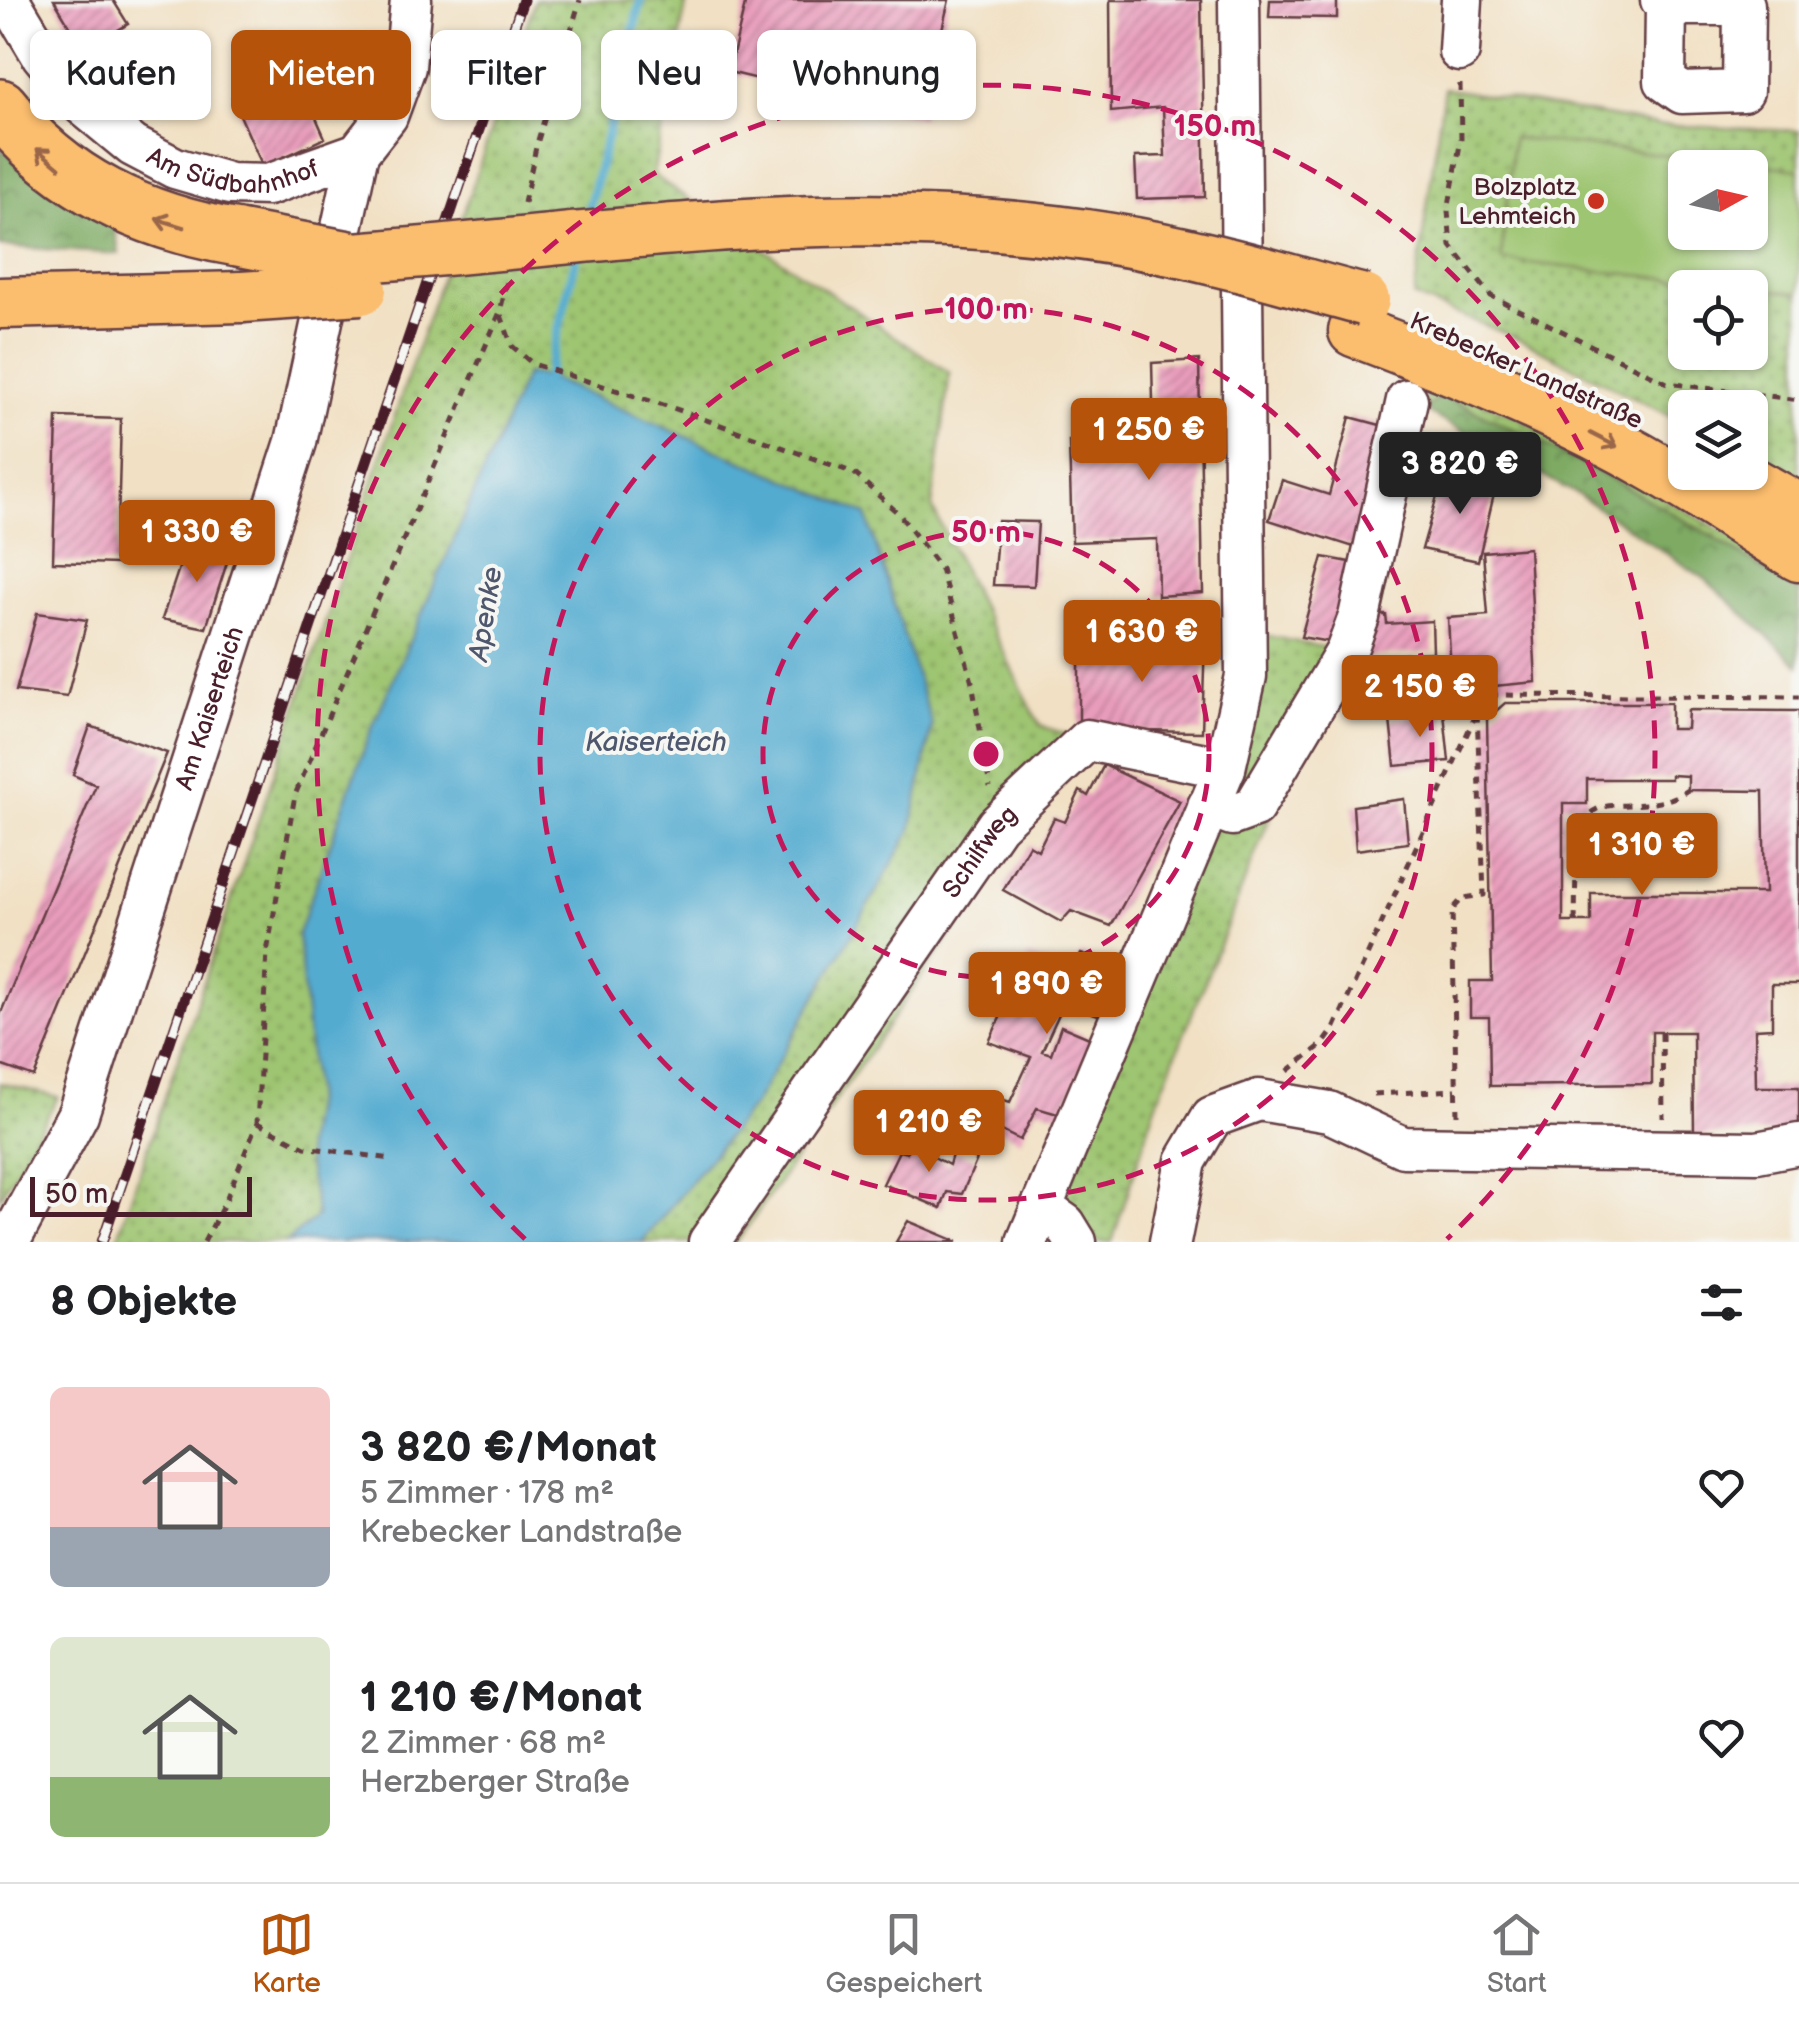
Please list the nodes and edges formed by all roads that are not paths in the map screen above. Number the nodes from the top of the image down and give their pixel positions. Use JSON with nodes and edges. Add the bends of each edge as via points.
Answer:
{"nodes":[{"id":1,"x":9,"y":0,"type":"edge"},
{"id":2,"x":411,"y":0,"type":"edge"},
{"id":3,"x":1240,"y":0,"type":"edge"},
{"id":4,"x":1462,"y":0,"type":"edge"},
{"id":5,"x":1459,"y":52,"type":"road end"},
{"id":6,"x":0,"y":107,"type":"edge"},
{"id":7,"x":358,"y":153,"type":"junction"},
{"id":8,"x":350,"y":259,"type":"joint"},
{"id":9,"x":240,"y":267,"type":"junction"},
{"id":10,"x":0,"y":271,"type":"edge"},
{"id":11,"x":0,"y":303,"type":"edge"},
{"id":12,"x":1359,"y":316,"type":"junction"},
{"id":13,"x":1406,"y":400,"type":"dead end"},
{"id":14,"x":1668,"y":437,"type":"edge"},
{"id":15,"x":1766,"y":490,"type":"edge"},
{"id":16,"x":1799,"y":509,"type":"edge"},
{"id":17,"x":1799,"y":556,"type":"edge"},
{"id":18,"x":1224,"y":768,"type":"junction"},
{"id":19,"x":1208,"y":806,"type":"junction"},
{"id":20,"x":1799,"y":1144,"type":"edge"},
{"id":21,"x":1034,"y":1224,"type":"edge"},
{"id":22,"x":9,"y":1242,"type":"edge"},
{"id":23,"x":708,"y":1242,"type":"edge"},
{"id":24,"x":1076,"y":1242,"type":"edge"},
{"id":25,"x":1170,"y":1242,"type":"edge"}],
"edges":[{"from":1,"to":7,"type":"street","name":"Am Südbahnhof","via":[[83,105],[133,146],[175,168],[230,184],[268,185]]},
{"from":2,"to":7,"type":"street","name":"Am Südbahnhof","via":[[405,67],[386,116]]},
{"from":3,"to":18,"type":"street","via":[[1246,676]]},
{"from":4,"to":5,"type":"street"},
{"from":9,"to":6,"type":"highway","one_way":true,"via":[[178,226],[105,198],[67,174]]},
{"from":7,"to":22,"type":"street","name":"Am Kaiserteich","via":[[296,442],[78,1114]]},
{"from":8,"to":9,"type":"highway","bridge":true},
{"from":8,"to":12,"type":"main road","bridge":true,"via":[[753,224],[948,222],[1177,252]]},
{"from":9,"to":10,"type":"main road"},
{"from":9,"to":11,"type":"main road"},
{"from":9,"to":12,"type":"main road","bridge":true,"via":[[937,253],[1140,276]]},
{"from":12,"to":14,"type":"main road","name":"Krebecker Landstraße","via":[[1566,384]]},
{"from":12,"to":17,"type":"main road","name":"Krebecker Landstraße","one_way":true,"via":[[1654,466]]},
{"from":13,"to":19,"type":"street","via":[[1346,652],[1254,807],[1232,815]]},
{"from":15,"to":16,"type":"main road"},
{"from":18,"to":19,"type":"street"},
{"from":18,"to":23,"type":"street","name":"Schilfweg","via":[[1087,740],[996,825]]},
{"from":19,"to":21,"type":"street"},
{"from":20,"to":25,"type":"street","via":[[1757,1152],[1403,1147],[1329,1112],[1259,1100],[1212,1117],[1186,1161]]},
{"from":21,"to":24,"type":"street","via":[[1065,1224]]}]}
